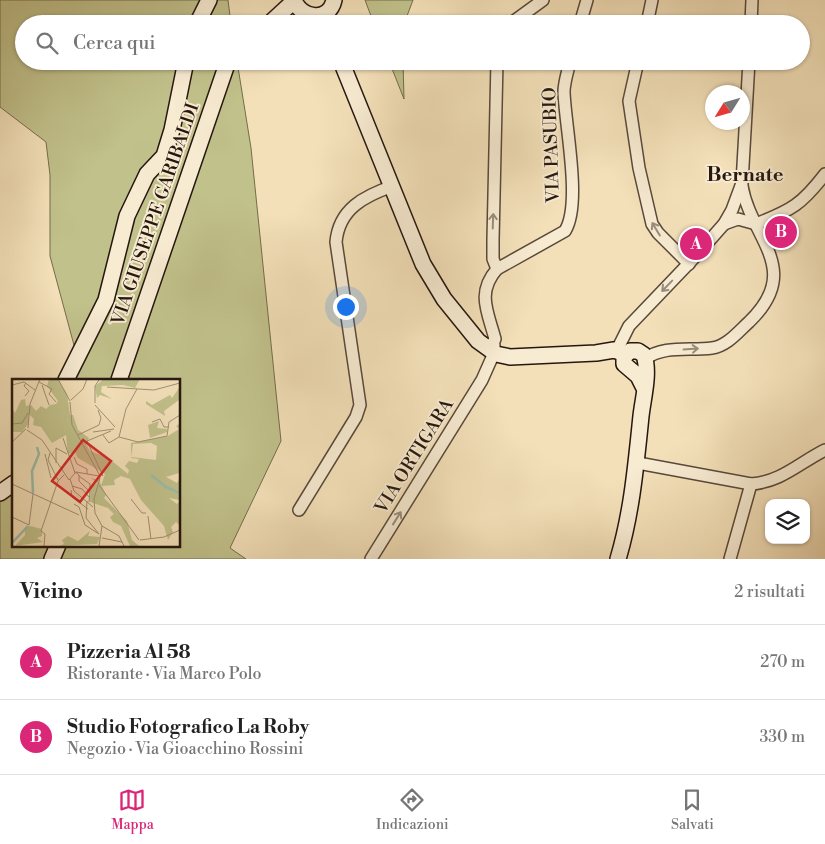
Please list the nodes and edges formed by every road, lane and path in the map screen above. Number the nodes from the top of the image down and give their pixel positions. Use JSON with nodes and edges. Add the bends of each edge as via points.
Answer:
{"nodes":[{"id":1,"x":209,"y":0,"type":"edge"},
{"id":2,"x":543,"y":0,"type":"edge"},
{"id":3,"x":587,"y":0,"type":"edge"},
{"id":4,"x":652,"y":0,"type":"edge"},
{"id":5,"x":752,"y":0,"type":"edge"},
{"id":6,"x":305,"y":11,"type":"edge"},
{"id":7,"x":332,"y":11,"type":"edge"},
{"id":8,"x":202,"y":15,"type":"edge"},
{"id":9,"x":522,"y":15,"type":"edge"},
{"id":10,"x":583,"y":15,"type":"edge"},
{"id":11,"x":649,"y":15,"type":"edge"},
{"id":12,"x":751,"y":15,"type":"edge"},
{"id":13,"x":184,"y":70,"type":"edge"},
{"id":14,"x":225,"y":70,"type":"edge"},
{"id":15,"x":345,"y":70,"type":"edge"},
{"id":16,"x":498,"y":70,"type":"edge"},
{"id":17,"x":568,"y":70,"type":"edge"},
{"id":18,"x":636,"y":70,"type":"edge"},
{"id":19,"x":748,"y":70,"type":"edge"},
{"id":20,"x":825,"y":174,"type":"edge"},
{"id":21,"x":742,"y":183,"type":"junction"},
{"id":22,"x":392,"y":186,"type":"junction"},
{"id":23,"x":724,"y":224,"type":"junction"},
{"id":24,"x":756,"y":224,"type":"junction"},
{"id":25,"x":689,"y":264,"type":"junction"},
{"id":26,"x":497,"y":269,"type":"junction"},
{"id":27,"x":490,"y":344,"type":"junction"},
{"id":28,"x":629,"y":357,"type":"junction"},
{"id":29,"x":66,"y":379,"type":"edge"},
{"id":30,"x":119,"y":379,"type":"edge"},
{"id":31,"x":825,"y":450,"type":"edge"},
{"id":32,"x":638,"y":463,"type":"junction"},
{"id":33,"x":12,"y":484,"type":"edge"},
{"id":34,"x":751,"y":484,"type":"junction"},
{"id":35,"x":0,"y":493,"type":"edge"},
{"id":36,"x":299,"y":510,"type":"dead end"},
{"id":37,"x":58,"y":546,"type":"edge"},
{"id":38,"x":52,"y":559,"type":"edge"},
{"id":39,"x":371,"y":559,"type":"edge"},
{"id":40,"x":618,"y":559,"type":"edge"},
{"id":41,"x":730,"y":559,"type":"edge"}],
"edges":[{"from":1,"to":8,"type":"street"},
{"from":2,"to":9,"type":"street"},
{"from":3,"to":10,"type":"street"},
{"from":4,"to":11,"type":"street"},
{"from":5,"to":12,"type":"street"},
{"from":6,"to":7,"type":"street","via":[[322,15]]},
{"from":13,"to":29,"type":"street","via":[[164,156],[147,174],[127,216],[106,300]]},
{"from":14,"to":30,"type":"street","name":"VIA GIUSEPPE GARIBALDI"},
{"from":15,"to":22,"type":"street"},
{"from":26,"to":16,"type":"street","one_way":true,"via":[[492,240]]},
{"from":17,"to":26,"type":"street","name":"VIA PASUBIO","via":[[564,92],[572,188],[570,222],[565,231]]},
{"from":25,"to":18,"type":"street","one_way":true,"via":[[652,224],[629,101]]},
{"from":19,"to":21,"type":"street"},
{"from":20,"to":24,"type":"street","via":[[796,207]]},
{"from":21,"to":23,"type":"street"},
{"from":21,"to":24,"type":"street","via":[[748,211]]},
{"from":22,"to":27,"type":"street","via":[[432,282],[458,317]]},
{"from":22,"to":36,"type":"street","via":[[372,193],[352,206],[338,227],[336,242],[360,405],[356,417]]},
{"from":23,"to":24,"type":"street","via":[[738,219]]},
{"from":23,"to":25,"type":"street"},
{"from":28,"to":24,"type":"street","one_way":true,"via":[[658,350],[719,346],[754,317],[769,293],[774,273],[773,260]]},
{"from":25,"to":28,"type":"street","one_way":true,"via":[[629,326]]},
{"from":26,"to":27,"type":"street","via":[[486,284],[484,294]]},
{"from":27,"to":28,"type":"street","via":[[510,357],[596,353]]},
{"from":39,"to":27,"type":"street","name":"VIA ORTIGARA","one_way":true,"via":[[486,371]]},
{"from":28,"to":32,"type":"street","via":[[644,388]]},
{"from":31,"to":34,"type":"street","via":[[780,478]]},
{"from":32,"to":34,"type":"street"},
{"from":32,"to":40,"type":"street"},
{"from":33,"to":35,"type":"street"},
{"from":34,"to":41,"type":"street"},
{"from":37,"to":38,"type":"street"}]}
